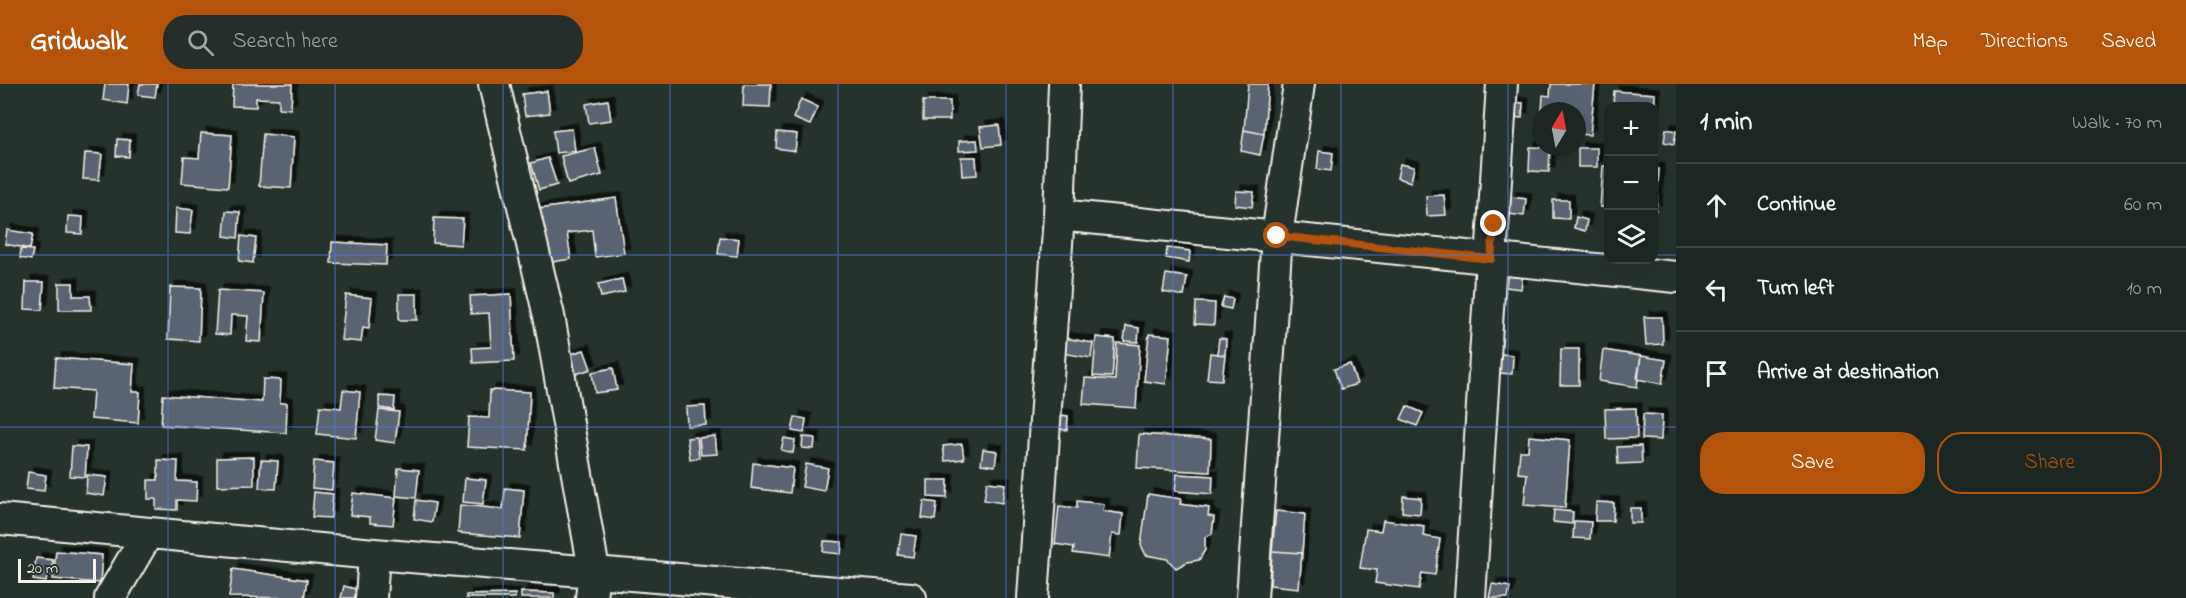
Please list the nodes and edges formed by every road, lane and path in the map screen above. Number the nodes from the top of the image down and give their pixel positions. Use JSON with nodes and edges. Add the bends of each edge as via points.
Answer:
{"nodes":[{"id":1,"x":494,"y":84,"type":"edge"},
{"id":2,"x":1064,"y":84,"type":"edge"},
{"id":3,"x":1299,"y":84,"type":"edge"},
{"id":4,"x":1502,"y":84,"type":"edge"},
{"id":5,"x":1059,"y":215,"type":"junction"},
{"id":6,"x":1277,"y":236,"type":"junction"},
{"id":7,"x":1491,"y":259,"type":"junction"},
{"id":8,"x":1676,"y":277,"type":"edge"},
{"id":9,"x":0,"y":519,"type":"edge"},
{"id":10,"x":148,"y":533,"type":"junction"},
{"id":11,"x":374,"y":554,"type":"junction"},
{"id":12,"x":593,"y":584,"type":"edge"},
{"id":13,"x":824,"y":595,"type":"edge"},
{"id":14,"x":110,"y":598,"type":"edge"},
{"id":15,"x":371,"y":598,"type":"edge"},
{"id":16,"x":911,"y":598,"type":"edge"},
{"id":17,"x":1034,"y":598,"type":"edge"},
{"id":18,"x":1252,"y":598,"type":"edge"},
{"id":19,"x":1470,"y":598,"type":"edge"}],
"edges":[{"from":1,"to":12,"type":"street","via":[[549,316]]},
{"from":2,"to":5,"type":"street"},
{"from":3,"to":6,"type":"street"},
{"from":4,"to":7,"type":"street"},
{"from":5,"to":6,"type":"street"},
{"from":5,"to":17,"type":"street"},
{"from":6,"to":7,"type":"street"},
{"from":6,"to":18,"type":"street"},
{"from":7,"to":8,"type":"street"},
{"from":7,"to":19,"type":"street"},
{"from":9,"to":10,"type":"street"},
{"from":10,"to":11,"type":"street"},
{"from":10,"to":14,"type":"street"},
{"from":11,"to":12,"type":"street"},
{"from":11,"to":15,"type":"street"},
{"from":12,"to":13,"type":"street"},
{"from":13,"to":16,"type":"street"}]}
